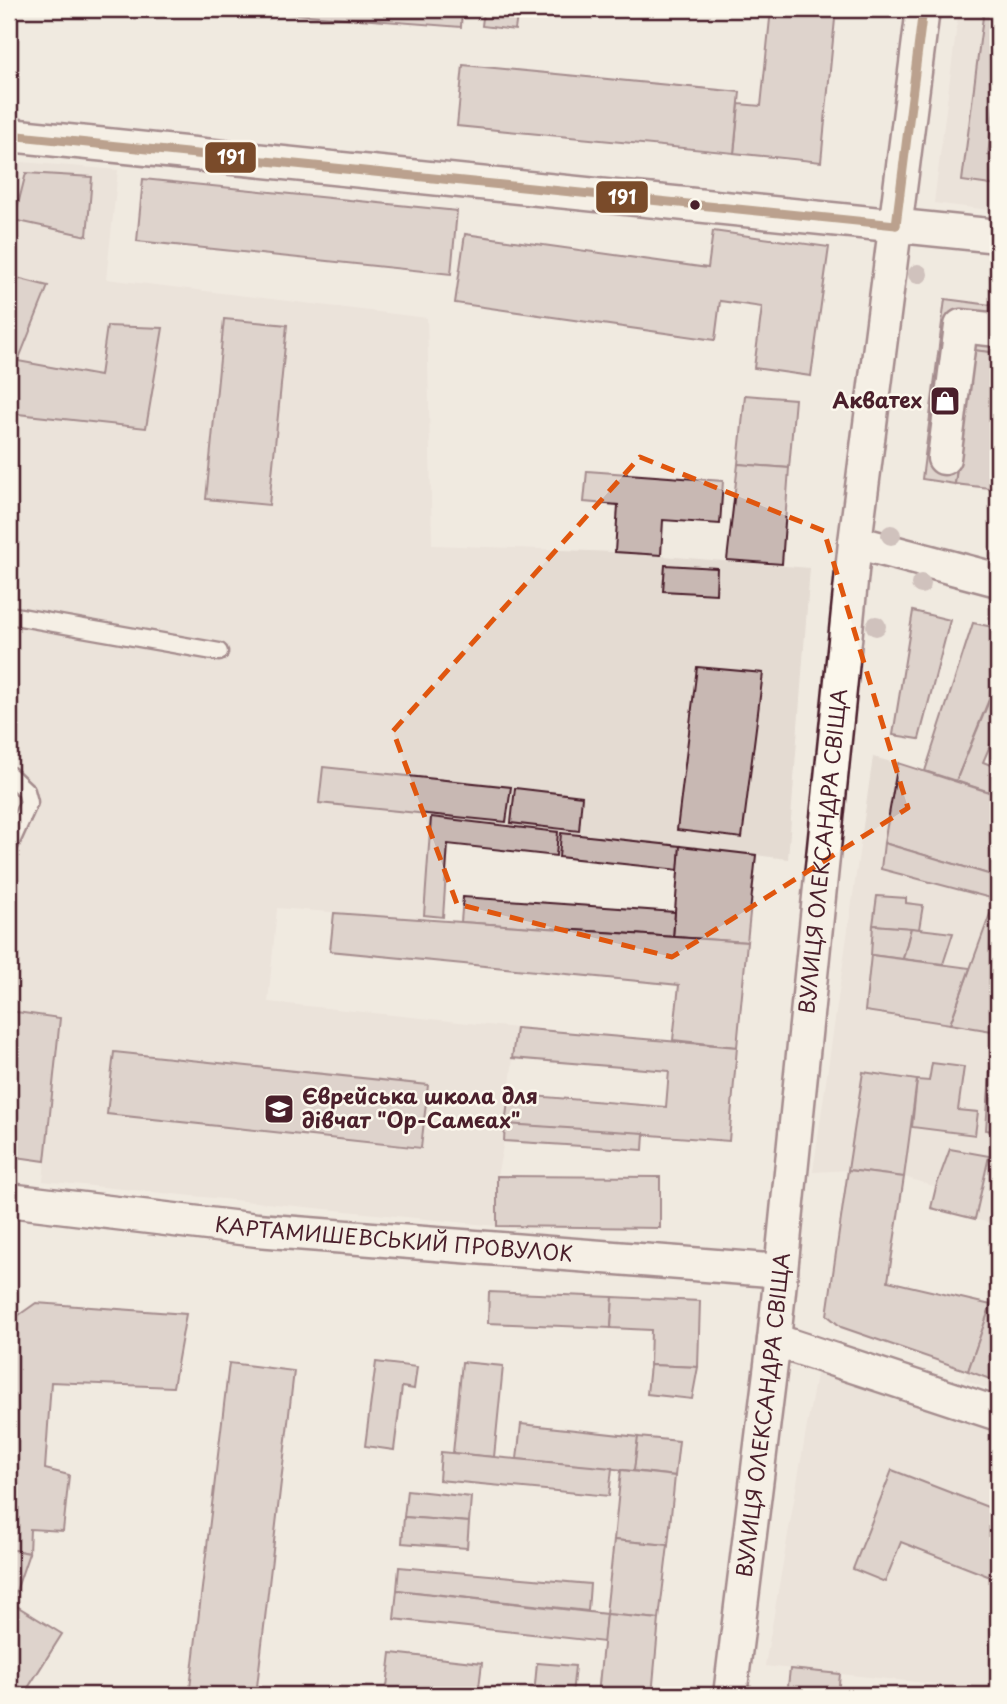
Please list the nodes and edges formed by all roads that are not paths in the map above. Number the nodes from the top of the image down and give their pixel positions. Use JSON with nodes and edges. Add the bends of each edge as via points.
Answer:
{"nodes":[{"id":1,"x":923,"y":9,"type":"edge"},
{"id":2,"x":9,"y":135,"type":"edge"},
{"id":3,"x":897,"y":225,"type":"junction"},
{"id":4,"x":998,"y":236,"type":"edge"},
{"id":5,"x":998,"y":330,"type":"edge"},
{"id":6,"x":944,"y":458,"type":"dead end"},
{"id":7,"x":855,"y":542,"type":"junction"},
{"id":8,"x":998,"y":580,"type":"edge"},
{"id":9,"x":9,"y":615,"type":"edge"},
{"id":10,"x":219,"y":652,"type":"dead end"},
{"id":11,"x":9,"y":775,"type":"edge"},
{"id":12,"x":9,"y":846,"type":"edge"},
{"id":13,"x":9,"y":1200,"type":"edge"},
{"id":14,"x":781,"y":1271,"type":"junction"},
{"id":15,"x":774,"y":1340,"type":"junction"},
{"id":16,"x":998,"y":1414,"type":"edge"},
{"id":17,"x":730,"y":1695,"type":"edge"}],
"edges":[{"from":1,"to":3,"type":"street","name":"ВУЛИЦЯ ОЛЕКСАНДРА СВІЩА"},
{"from":2,"to":3,"type":"street"},
{"from":3,"to":4,"type":"street"},
{"from":3,"to":7,"type":"street","name":"ВУЛИЦЯ ОЛЕКСАНДРА СВІЩА"},
{"from":5,"to":6,"type":"street","via":[[961,326]]},
{"from":7,"to":8,"type":"street"},
{"from":7,"to":14,"type":"street","name":"ВУЛИЦЯ ОЛЕКСАНДРА СВІЩА"},
{"from":9,"to":10,"type":"lane"},
{"from":11,"to":12,"type":"lane","via":[[26,791],[29,802]]},
{"from":13,"to":14,"type":"street","name":"КАРТАМИШЕВСЬКИЙ ПРОВУЛОК","via":[[257,1230]]},
{"from":14,"to":15,"type":"street","name":"ВУЛИЦЯ ОЛЕКСАНДРА СВІЩА"},
{"from":15,"to":16,"type":"street"},
{"from":15,"to":17,"type":"street","name":"ВУЛИЦЯ ОЛЕКСАНДРА СВІЩА"}]}
